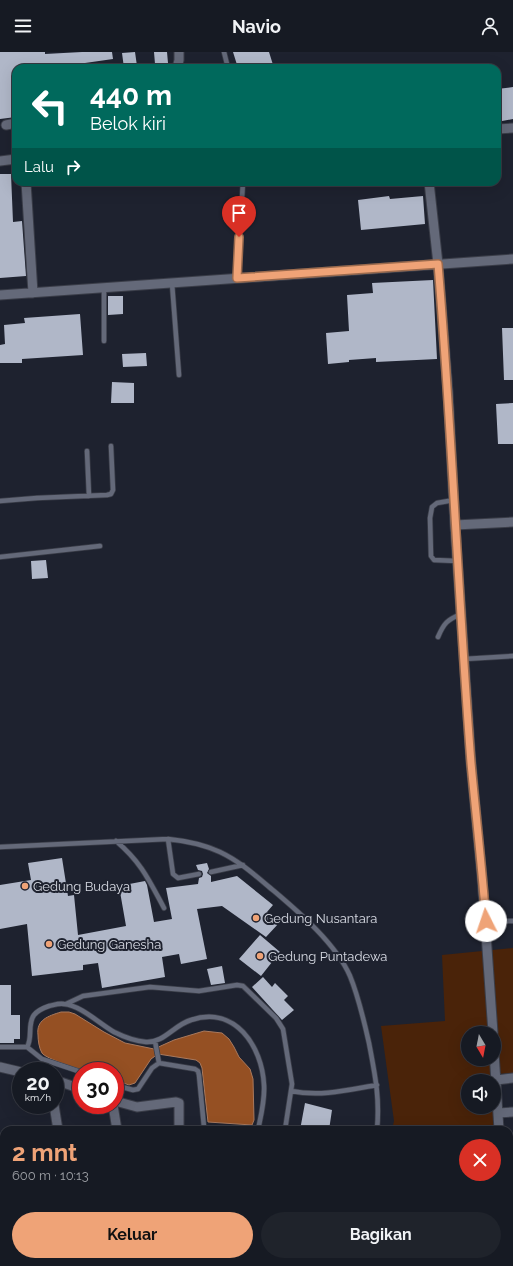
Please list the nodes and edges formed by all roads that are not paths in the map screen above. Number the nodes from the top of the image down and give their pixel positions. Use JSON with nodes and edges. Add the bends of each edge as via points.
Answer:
{"nodes":[{"id":1,"x":179,"y":52,"type":"edge"},
{"id":2,"x":224,"y":52,"type":"edge"},
{"id":3,"x":178,"y":64,"type":"edge"},
{"id":4,"x":227,"y":64,"type":"edge"},
{"id":5,"x":12,"y":124,"type":"edge"},
{"id":6,"x":6,"y":125,"type":"dead end"},
{"id":7,"x":501,"y":128,"type":"edge"},
{"id":8,"x":513,"y":128,"type":"edge"},
{"id":9,"x":12,"y":160,"type":"edge"},
{"id":10,"x":0,"y":161,"type":"edge"},
{"id":11,"x":26,"y":186,"type":"edge"},
{"id":12,"x":243,"y":186,"type":"edge"},
{"id":13,"x":429,"y":186,"type":"edge"},
{"id":14,"x":513,"y":260,"type":"edge"},
{"id":15,"x":438,"y":264,"type":"junction"},
{"id":16,"x":237,"y":278,"type":"junction"},
{"id":17,"x":172,"y":283,"type":"junction"},
{"id":18,"x":104,"y":288,"type":"junction"},
{"id":19,"x":33,"y":293,"type":"junction"},
{"id":20,"x":0,"y":295,"type":"edge"},
{"id":21,"x":104,"y":341,"type":"dead end"},
{"id":22,"x":178,"y":375,"type":"dead end"},
{"id":23,"x":111,"y":446,"type":"dead end"},
{"id":24,"x":86,"y":451,"type":"dead end"},
{"id":25,"x":89,"y":496,"type":"junction"},
{"id":26,"x":454,"y":500,"type":"junction"},
{"id":27,"x":0,"y":501,"type":"edge"},
{"id":28,"x":513,"y":522,"type":"edge"},
{"id":29,"x":455,"y":525,"type":"junction"},
{"id":30,"x":100,"y":546,"type":"dead end"},
{"id":31,"x":0,"y":557,"type":"edge"},
{"id":32,"x":457,"y":561,"type":"junction"},
{"id":33,"x":461,"y":614,"type":"junction"},
{"id":34,"x":438,"y":637,"type":"dead end"},
{"id":35,"x":513,"y":656,"type":"edge"},
{"id":36,"x":464,"y":659,"type":"junction"},
{"id":37,"x":168,"y":839,"type":"junction"},
{"id":38,"x":116,"y":841,"type":"junction"},
{"id":39,"x":0,"y":847,"type":"edge"},
{"id":40,"x":243,"y":865,"type":"junction"},
{"id":41,"x":211,"y":872,"type":"dead end"},
{"id":42,"x":199,"y":874,"type":"dead end"},
{"id":43,"x":164,"y":908,"type":"dead end"},
{"id":44,"x":486,"y":921,"type":"junction"},
{"id":45,"x":513,"y":921,"type":"edge"},
{"id":46,"x":66,"y":1004,"type":"junction"},
{"id":47,"x":493,"y":1026,"type":"edge"},
{"id":48,"x":156,"y":1044,"type":"junction"},
{"id":49,"x":27,"y":1047,"type":"junction"},
{"id":50,"x":0,"y":1048,"type":"edge"},
{"id":51,"x":159,"y":1060,"type":"junction"},
{"id":52,"x":0,"y":1067,"type":"edge"},
{"id":53,"x":72,"y":1069,"type":"edge"},
{"id":54,"x":12,"y":1070,"type":"edge"},
{"id":55,"x":513,"y":1078,"type":"edge"},
{"id":56,"x":501,"y":1079,"type":"edge"},
{"id":57,"x":377,"y":1085,"type":"junction"},
{"id":58,"x":124,"y":1087,"type":"edge"},
{"id":59,"x":291,"y":1091,"type":"junction"},
{"id":60,"x":124,"y":1103,"type":"edge"},
{"id":61,"x":513,"y":1112,"type":"edge"},
{"id":62,"x":501,"y":1113,"type":"edge"},
{"id":63,"x":55,"y":1114,"type":"edge"},
{"id":64,"x":114,"y":1114,"type":"edge"},
{"id":65,"x":498,"y":1114,"type":"edge"},
{"id":66,"x":57,"y":1126,"type":"edge"},
{"id":67,"x":116,"y":1126,"type":"edge"},
{"id":68,"x":179,"y":1126,"type":"edge"},
{"id":69,"x":204,"y":1126,"type":"edge"},
{"id":70,"x":259,"y":1126,"type":"edge"},
{"id":71,"x":286,"y":1126,"type":"edge"},
{"id":72,"x":377,"y":1126,"type":"edge"},
{"id":73,"x":499,"y":1126,"type":"edge"}],
"edges":[{"from":1,"to":3,"type":"street"},
{"from":2,"to":4,"type":"lane"},
{"from":5,"to":6,"type":"street"},
{"from":7,"to":8,"type":"street"},
{"from":9,"to":10,"type":"street"},
{"from":11,"to":19,"type":"street"},
{"from":12,"to":16,"type":"lane"},
{"from":13,"to":15,"type":"street"},
{"from":14,"to":15,"type":"street"},
{"from":15,"to":16,"type":"street"},
{"from":15,"to":26,"type":"street"},
{"from":16,"to":17,"type":"street"},
{"from":17,"to":18,"type":"street"},
{"from":17,"to":22,"type":"lane"},
{"from":18,"to":19,"type":"street"},
{"from":18,"to":21,"type":"lane"},
{"from":19,"to":20,"type":"street"},
{"from":23,"to":25,"type":"lane","via":[[113,490],[111,494]]},
{"from":24,"to":25,"type":"lane"},
{"from":25,"to":27,"type":"lane"},
{"from":26,"to":29,"type":"street"},
{"from":26,"to":32,"type":"lane","via":[[437,503],[432,507],[431,556],[434,560]]},
{"from":28,"to":29,"type":"street"},
{"from":29,"to":32,"type":"street"},
{"from":30,"to":31,"type":"lane"},
{"from":32,"to":33,"type":"street"},
{"from":33,"to":34,"type":"lane","via":[[449,619]]},
{"from":33,"to":36,"type":"street"},
{"from":35,"to":36,"type":"lane"},
{"from":36,"to":44,"type":"street"},
{"from":37,"to":38,"type":"lane"},
{"from":37,"to":40,"type":"lane","via":[[206,846]]},
{"from":37,"to":42,"type":"lane","via":[[174,874],[178,878]]},
{"from":38,"to":39,"type":"lane"},
{"from":38,"to":43,"type":"lane","via":[[145,871]]},
{"from":40,"to":41,"type":"lane"},
{"from":40,"to":57,"type":"lane","via":[[301,914],[338,956],[350,976],[362,1013]]},
{"from":44,"to":45,"type":"lane"},
{"from":44,"to":47,"type":"street"},
{"from":46,"to":48,"type":"lane","via":[[89,1014],[126,1037]]},
{"from":46,"to":49,"type":"lane","via":[[42,1008],[33,1016]]},
{"from":46,"to":59,"type":"lane","via":[[83,996],[150,987],[199,991],[243,986],[281,1024],[285,1037]]},
{"from":48,"to":51,"type":"lane"},
{"from":48,"to":70,"type":"lane","via":[[179,1025],[201,1017],[223,1018],[236,1025],[253,1044],[263,1075],[264,1094]]},
{"from":49,"to":50,"type":"lane"},
{"from":49,"to":53,"type":"lane","via":[[42,1059]]},
{"from":51,"to":58,"type":"lane","via":[[138,1089]]},
{"from":51,"to":69,"type":"lane","via":[[198,1071]]},
{"from":52,"to":54,"type":"street"},
{"from":55,"to":56,"type":"street"},
{"from":57,"to":59,"type":"lane","via":[[317,1094]]},
{"from":57,"to":72,"type":"lane"},
{"from":59,"to":71,"type":"lane"},
{"from":60,"to":68,"type":"street","via":[[137,1107],[176,1102],[179,1104]]},
{"from":61,"to":62,"type":"street"},
{"from":63,"to":66,"type":"street"},
{"from":64,"to":67,"type":"street"},
{"from":65,"to":73,"type":"street"}]}
